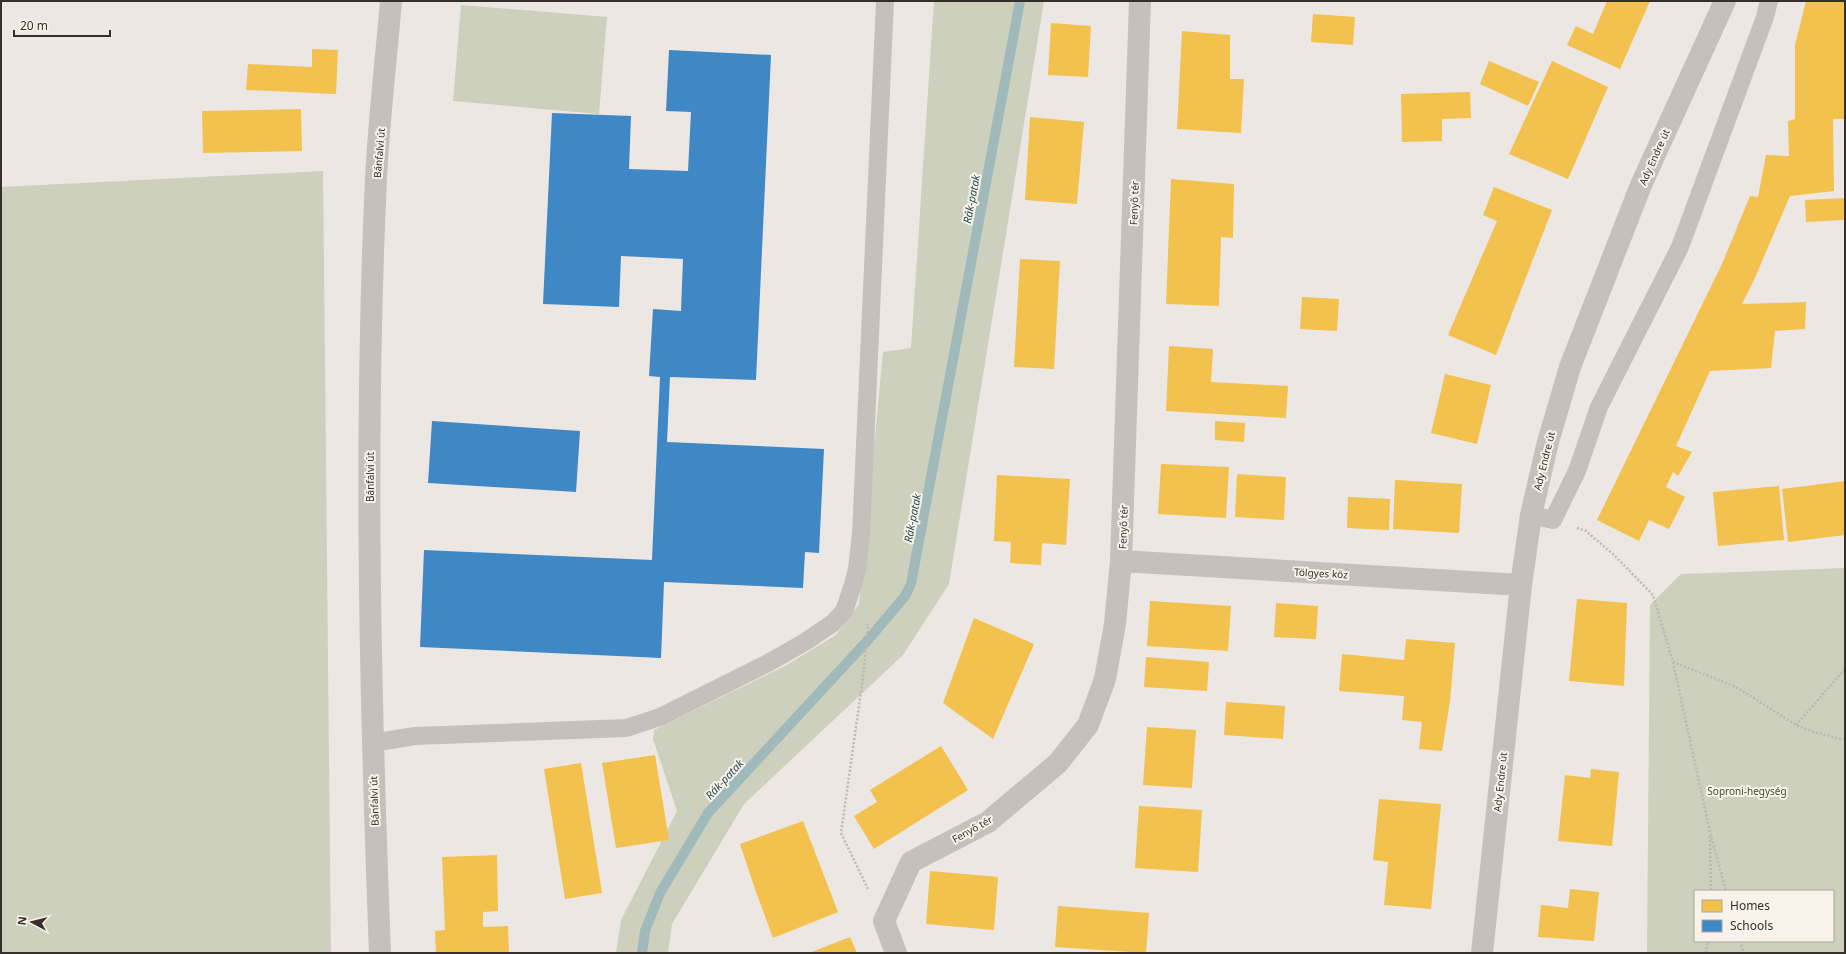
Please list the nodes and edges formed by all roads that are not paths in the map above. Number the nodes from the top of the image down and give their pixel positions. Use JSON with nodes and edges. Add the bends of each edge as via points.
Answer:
{"nodes":[{"id":1,"x":391,"y":1,"type":"edge"},
{"id":2,"x":885,"y":1,"type":"edge"},
{"id":3,"x":1140,"y":1,"type":"edge"},
{"id":4,"x":1725,"y":1,"type":"edge"},
{"id":5,"x":1769,"y":1,"type":"edge"},
{"id":6,"x":1531,"y":515,"type":"junction"},
{"id":7,"x":1121,"y":561,"type":"junction"},
{"id":8,"x":1521,"y":585,"type":"junction"},
{"id":9,"x":372,"y":743,"type":"junction"},
{"id":10,"x":896,"y":952,"type":"edge"},
{"id":11,"x":380,"y":953,"type":"edge"},
{"id":12,"x":1482,"y":953,"type":"edge"}],
"edges":[{"from":1,"to":9,"type":"street","name":"Bánfalvi út","via":[[376,174],[372,277]]},
{"from":2,"to":9,"type":"lane","via":[[861,534],[857,569],[844,611],[833,623],[768,663],[647,722],[626,728],[415,736]]},
{"from":3,"to":7,"type":"street","name":"Fenyő tér"},
{"from":4,"to":6,"type":"street","name":"Ady Endre út","via":[[1641,185],[1570,367],[1548,442]]},
{"from":5,"to":6,"type":"lane","via":[[1680,247],[1599,406],[1577,471],[1553,520]]},
{"from":6,"to":8,"type":"street","name":"Ady Endre út"},
{"from":7,"to":8,"type":"street","name":"Tölgyes köz"},
{"from":7,"to":10,"type":"street","name":"Fenyő tér","via":[[1115,624],[1105,679],[1088,725],[1058,763],[988,822],[911,862],[884,921]]},
{"from":8,"to":12,"type":"street","name":"Ady Endre út"},
{"from":9,"to":11,"type":"street","name":"Bánfalvi út"}]}
